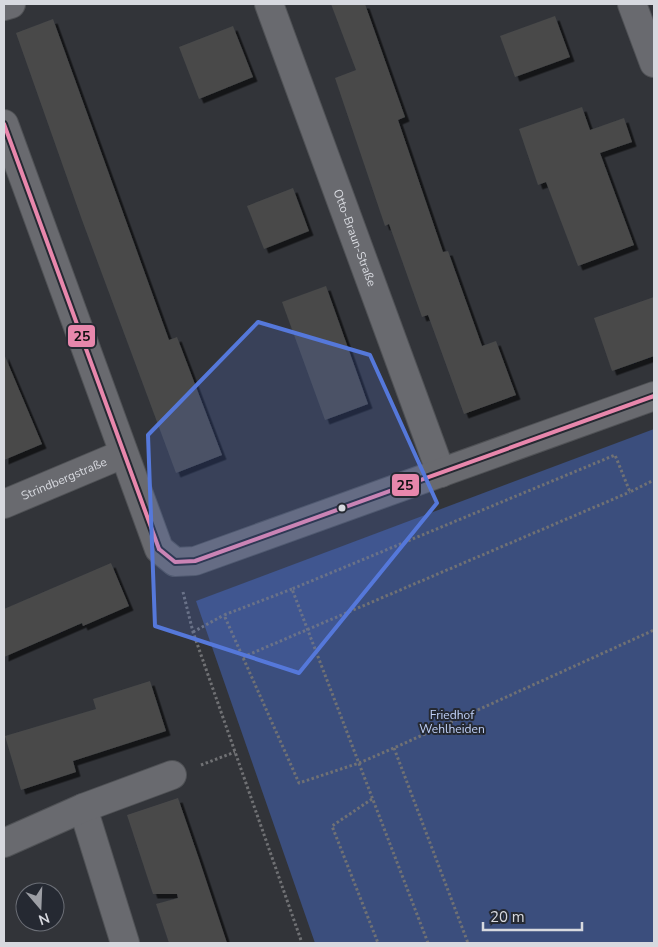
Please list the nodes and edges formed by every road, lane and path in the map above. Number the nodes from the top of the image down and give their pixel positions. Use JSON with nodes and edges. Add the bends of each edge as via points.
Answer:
{"nodes":[{"id":1,"x":11,"y":4,"type":"edge"},
{"id":2,"x":269,"y":4,"type":"edge"},
{"id":3,"x":632,"y":4,"type":"edge"},
{"id":4,"x":4,"y":6,"type":"edge"},
{"id":5,"x":654,"y":63,"type":"edge"},
{"id":6,"x":4,"y":124,"type":"edge"},
{"id":7,"x":654,"y":396,"type":"edge"},
{"id":8,"x":123,"y":454,"type":"junction"},
{"id":9,"x":441,"y":473,"type":"junction"},
{"id":10,"x":654,"y":480,"type":"edge"},
{"id":11,"x":630,"y":492,"type":"junction"},
{"id":12,"x":4,"y":504,"type":"edge"},
{"id":13,"x":167,"y":556,"type":"junction"},
{"id":14,"x":292,"y":589,"type":"junction"},
{"id":15,"x":224,"y":616,"type":"junction"},
{"id":16,"x":308,"y":630,"type":"junction"},
{"id":17,"x":654,"y":630,"type":"edge"},
{"id":18,"x":193,"y":632,"type":"junction"},
{"id":19,"x":243,"y":657,"type":"junction"},
{"id":20,"x":394,"y":748,"type":"junction"},
{"id":21,"x":235,"y":752,"type":"junction"},
{"id":22,"x":359,"y":763,"type":"junction"},
{"id":23,"x":172,"y":775,"type":"joint"},
{"id":24,"x":372,"y":799,"type":"junction"},
{"id":25,"x":83,"y":808,"type":"junction"},
{"id":26,"x":4,"y":843,"type":"edge"},
{"id":27,"x":126,"y":943,"type":"edge"},
{"id":28,"x":302,"y":943,"type":"edge"},
{"id":29,"x":378,"y":943,"type":"edge"},
{"id":30,"x":428,"y":943,"type":"edge"},
{"id":31,"x":468,"y":943,"type":"edge"}],
"edges":[{"from":1,"to":4,"type":"street"},
{"from":2,"to":9,"type":"street","name":"Otto-Braun-Straße"},
{"from":3,"to":5,"type":"street"},
{"from":6,"to":8,"type":"street"},
{"from":7,"to":9,"type":"street"},
{"from":8,"to":12,"type":"street","name":"Strindbergstraße"},
{"from":8,"to":13,"type":"street"},
{"from":9,"to":13,"type":"street","via":[[195,561]]},
{"from":10,"to":11,"type":"path"},
{"from":11,"to":14,"type":"path","via":[[615,455]]},
{"from":11,"to":16,"type":"path"},
{"from":13,"to":18,"type":"path"},
{"from":14,"to":15,"type":"path"},
{"from":14,"to":16,"type":"path"},
{"from":15,"to":18,"type":"path"},
{"from":15,"to":19,"type":"path"},
{"from":16,"to":19,"type":"path"},
{"from":16,"to":22,"type":"path"},
{"from":17,"to":20,"type":"path"},
{"from":18,"to":21,"type":"path"},
{"from":19,"to":22,"type":"path","via":[[299,783]]},
{"from":20,"to":22,"type":"path"},
{"from":20,"to":31,"type":"path"},
{"from":21,"to":23,"type":"path"},
{"from":21,"to":28,"type":"path"},
{"from":22,"to":24,"type":"path"},
{"from":23,"to":25,"type":"street"},
{"from":24,"to":29,"type":"path","via":[[332,826]]},
{"from":24,"to":30,"type":"path"},
{"from":25,"to":26,"type":"street"},
{"from":25,"to":27,"type":"street"}]}
